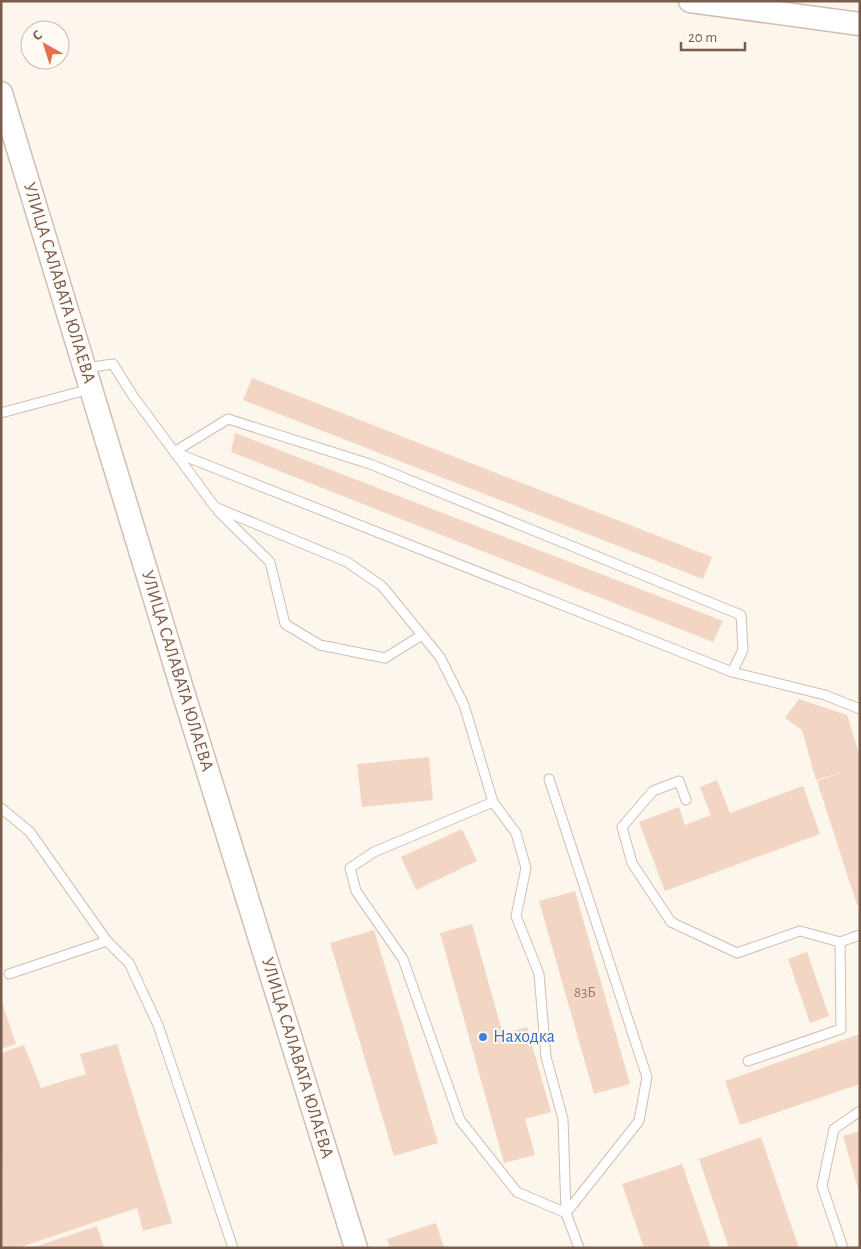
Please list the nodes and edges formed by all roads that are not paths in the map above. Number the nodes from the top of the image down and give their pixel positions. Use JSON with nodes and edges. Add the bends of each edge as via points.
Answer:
{"nodes":[{"id":1,"x":690,"y":1,"type":"edge"},
{"id":2,"x":767,"y":6,"type":"edge"},
{"id":3,"x":860,"y":24,"type":"edge"},
{"id":4,"x":1,"y":93,"type":"edge"},
{"id":5,"x":88,"y":379,"type":"junction"},
{"id":6,"x":1,"y":413,"type":"edge"},
{"id":7,"x":174,"y":452,"type":"junction"},
{"id":8,"x":215,"y":507,"type":"junction"},
{"id":9,"x":422,"y":635,"type":"junction"},
{"id":10,"x":732,"y":672,"type":"junction"},
{"id":11,"x":860,"y":709,"type":"edge"},
{"id":12,"x":549,"y":780,"type":"dead end"},
{"id":13,"x":686,"y":800,"type":"dead end"},
{"id":14,"x":493,"y":802,"type":"junction"},
{"id":15,"x":1,"y":808,"type":"edge"},
{"id":16,"x":860,"y":935,"type":"edge"},
{"id":17,"x":107,"y":940,"type":"junction"},
{"id":18,"x":840,"y":942,"type":"junction"},
{"id":19,"x":9,"y":974,"type":"dead end"},
{"id":20,"x":748,"y":1061,"type":"dead end"},
{"id":21,"x":860,"y":1111,"type":"edge"},
{"id":22,"x":566,"y":1212,"type":"junction"},
{"id":23,"x":233,"y":1248,"type":"edge"},
{"id":24,"x":356,"y":1248,"type":"edge"},
{"id":25,"x":579,"y":1248,"type":"edge"},
{"id":26,"x":843,"y":1248,"type":"edge"}],
"edges":[{"from":1,"to":2,"type":"street"},
{"from":2,"to":3,"type":"street"},
{"from":4,"to":5,"type":"street","name":"УЛИЦА САЛАВАТА ЮЛАЕВА"},
{"from":5,"to":6,"type":"lane"},
{"from":5,"to":7,"type":"lane","via":[[113,364]]},
{"from":5,"to":24,"type":"street","name":"УЛИЦА САЛАВАТА ЮЛАЕВА"},
{"from":7,"to":8,"type":"lane"},
{"from":7,"to":10,"type":"lane"},
{"from":7,"to":10,"type":"lane","via":[[228,419],[370,464],[741,615],[743,650]]},
{"from":8,"to":9,"type":"lane","via":[[347,562],[382,586]]},
{"from":8,"to":9,"type":"lane","via":[[270,562],[285,624],[320,645],[385,658]]},
{"from":9,"to":14,"type":"lane","via":[[440,657],[464,705]]},
{"from":10,"to":11,"type":"lane","via":[[825,695]]},
{"from":12,"to":22,"type":"lane","via":[[647,1077],[639,1121]]},
{"from":13,"to":18,"type":"lane","via":[[679,781],[653,791],[622,827],[632,863],[671,922],[737,952],[800,931]]},
{"from":14,"to":22,"type":"lane","via":[[516,834],[526,868],[516,916],[539,974],[546,1057],[563,1119]]},
{"from":14,"to":22,"type":"lane","via":[[374,852],[350,868],[356,891],[403,960],[460,1120],[517,1192]]},
{"from":15,"to":17,"type":"lane","via":[[30,832]]},
{"from":16,"to":18,"type":"lane"},
{"from":17,"to":19,"type":"lane"},
{"from":17,"to":23,"type":"lane","via":[[129,962],[158,1025]]},
{"from":18,"to":20,"type":"lane","via":[[841,1029]]},
{"from":21,"to":26,"type":"lane","via":[[834,1129],[822,1186]]},
{"from":22,"to":25,"type":"lane"}]}
